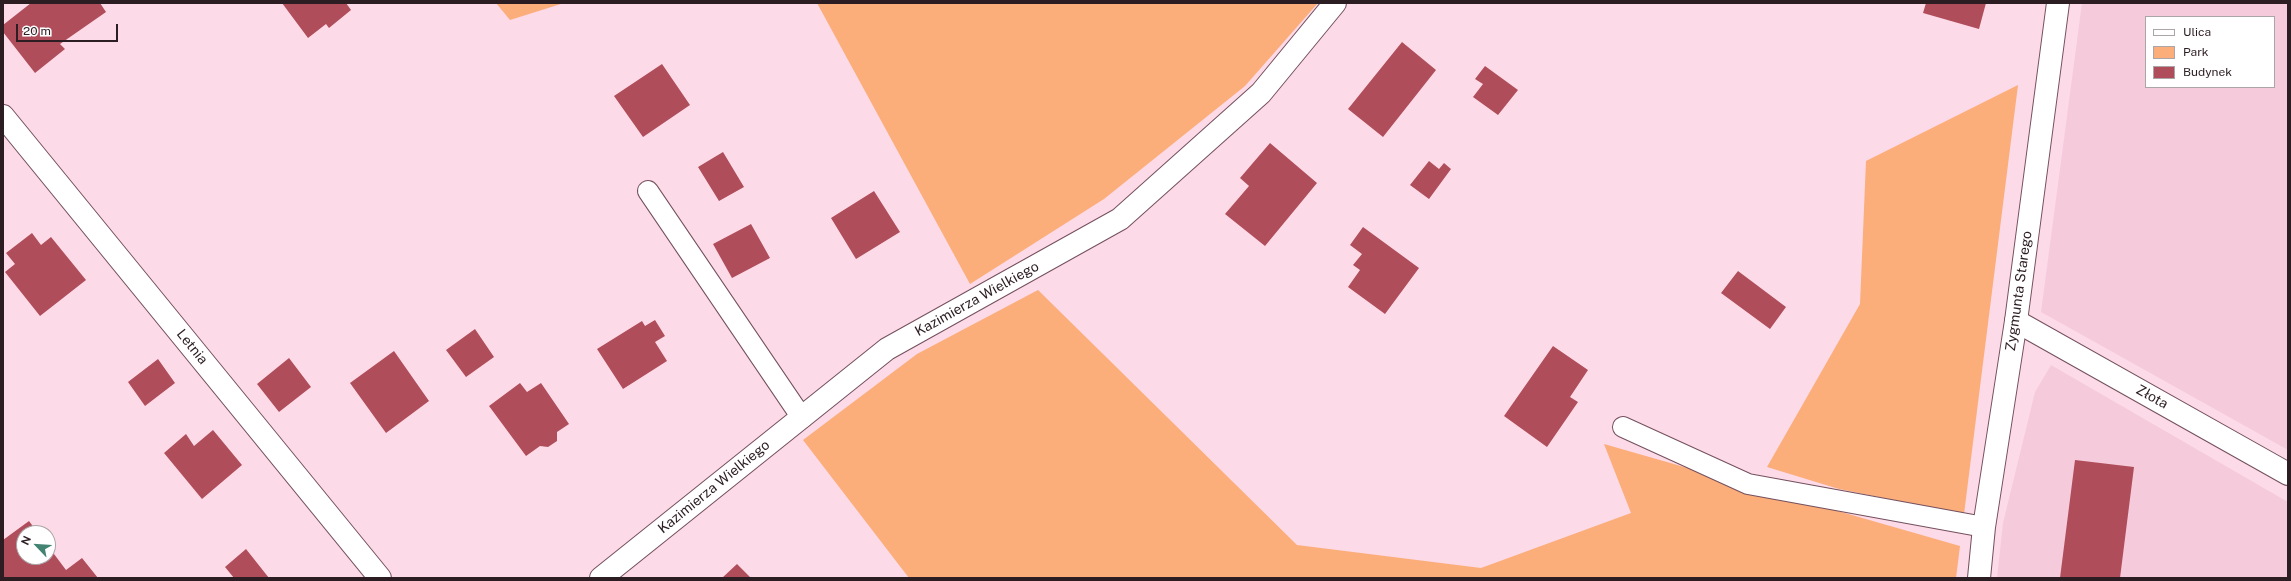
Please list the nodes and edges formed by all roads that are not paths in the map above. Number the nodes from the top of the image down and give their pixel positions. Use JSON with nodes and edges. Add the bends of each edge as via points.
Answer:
{"nodes":[{"id":1,"x":1335,"y":3,"type":"edge"},
{"id":2,"x":2058,"y":3,"type":"edge"},
{"id":3,"x":3,"y":116,"type":"edge"},
{"id":4,"x":648,"y":191,"type":"dead end"},
{"id":5,"x":2016,"y":321,"type":"junction"},
{"id":6,"x":802,"y":418,"type":"junction"},
{"id":7,"x":1623,"y":427,"type":"dead end"},
{"id":8,"x":2288,"y":474,"type":"edge"},
{"id":9,"x":1984,"y":527,"type":"junction"},
{"id":10,"x":380,"y":578,"type":"edge"},
{"id":11,"x":601,"y":578,"type":"edge"},
{"id":12,"x":1978,"y":578,"type":"edge"}],
"edges":[{"from":1,"to":6,"type":"street","name":"Kazimierza Wielkiego","via":[[1261,93],[1120,219],[888,349]]},
{"from":2,"to":5,"type":"street","name":"Zygmunta Starego"},
{"from":3,"to":10,"type":"street","name":"Letnia"},
{"from":4,"to":6,"type":"lane"},
{"from":5,"to":8,"type":"street","name":"Złota"},
{"from":5,"to":9,"type":"street","name":"Zygmunta Starego"},
{"from":6,"to":11,"type":"street","name":"Kazimierza Wielkiego"},
{"from":7,"to":9,"type":"lane","via":[[1748,484]]},
{"from":9,"to":12,"type":"street","name":"Zygmunta Starego"}]}
